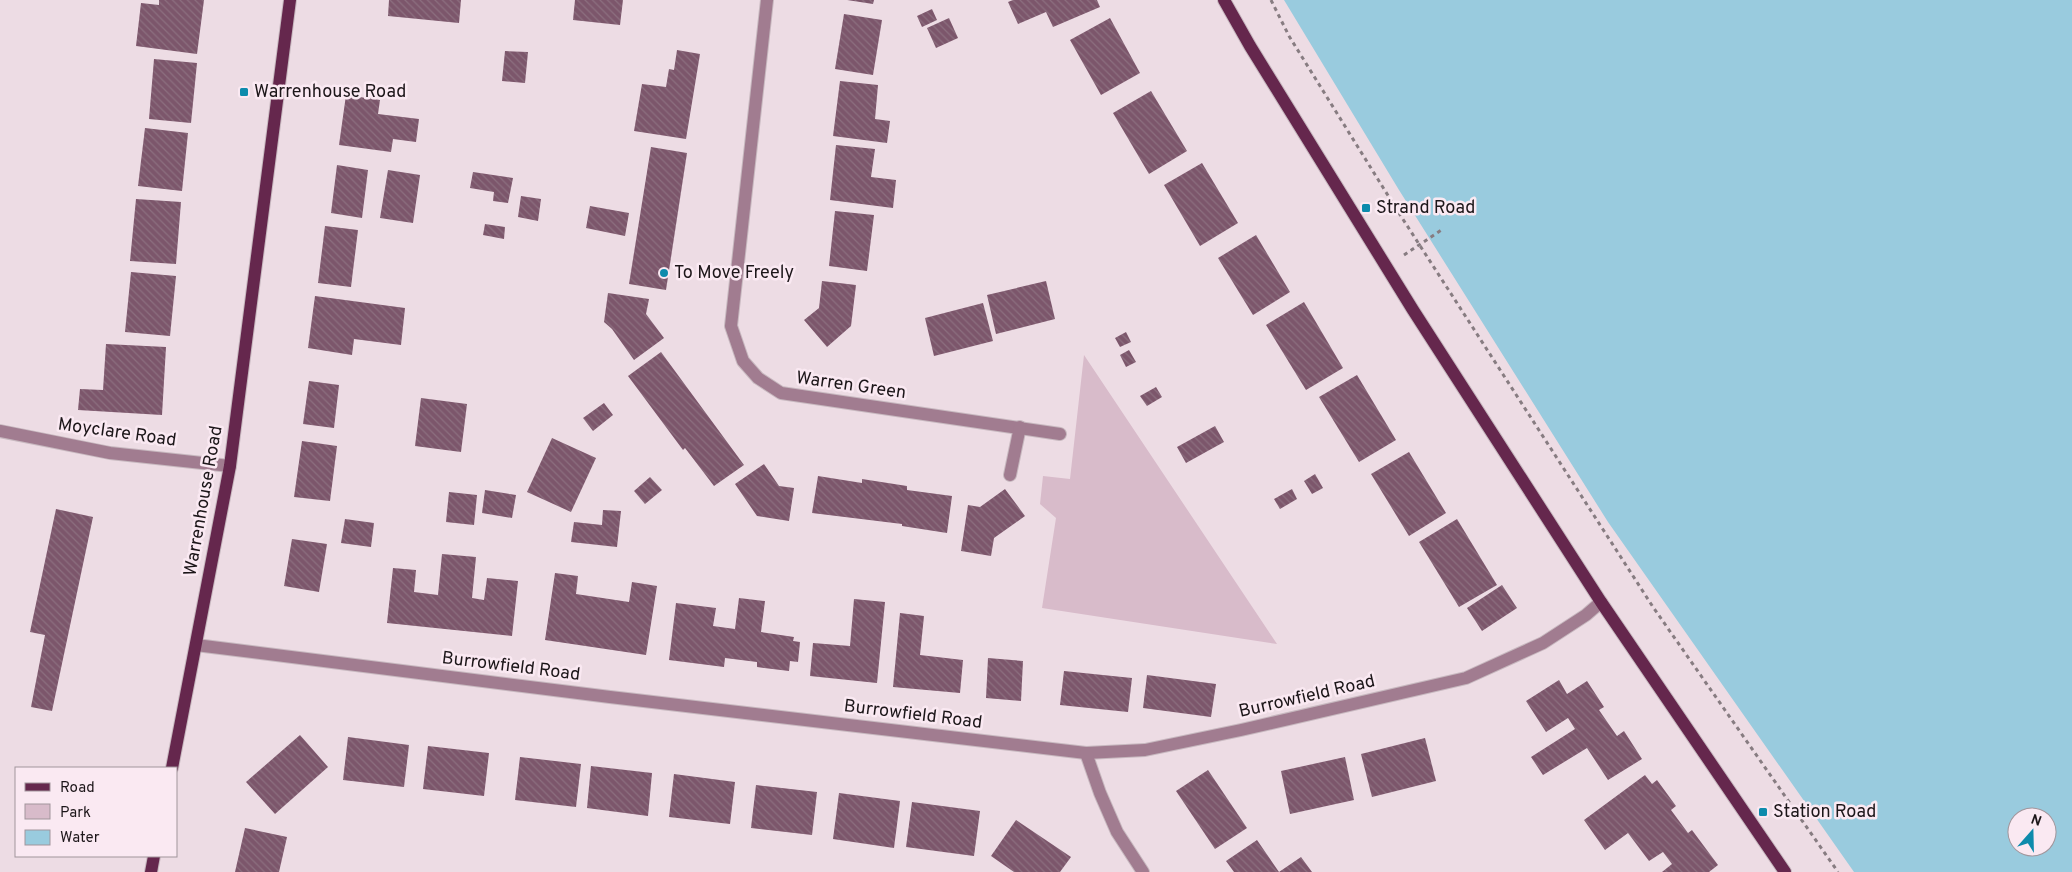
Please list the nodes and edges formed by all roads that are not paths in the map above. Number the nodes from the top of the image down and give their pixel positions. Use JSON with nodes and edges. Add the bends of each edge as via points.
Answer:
{"nodes":[{"id":1,"x":290,"y":0,"type":"edge"},
{"id":2,"x":767,"y":0,"type":"edge"},
{"id":3,"x":1224,"y":0,"type":"edge"},
{"id":4,"x":1020,"y":427,"type":"junction"},
{"id":5,"x":0,"y":431,"type":"edge"},
{"id":6,"x":1060,"y":434,"type":"dead end"},
{"id":7,"x":230,"y":466,"type":"junction"},
{"id":8,"x":1010,"y":475,"type":"dead end"},
{"id":9,"x":1601,"y":602,"type":"junction"},
{"id":10,"x":196,"y":645,"type":"junction"},
{"id":11,"x":1086,"y":753,"type":"junction"},
{"id":12,"x":172,"y":767,"type":"edge"},
{"id":13,"x":154,"y":857,"type":"edge"},
{"id":14,"x":151,"y":872,"type":"edge"},
{"id":15,"x":1143,"y":872,"type":"edge"},
{"id":16,"x":1785,"y":872,"type":"edge"}],
"edges":[{"from":1,"to":7,"type":"main road","name":"Warrenhouse Road"},
{"from":2,"to":4,"type":"street","name":"Warren Green","via":[[731,326],[744,361],[758,378],[780,393]]},
{"from":3,"to":9,"type":"main road","via":[[1413,310]]},
{"from":4,"to":6,"type":"street","name":"Warren Green"},
{"from":4,"to":8,"type":"street"},
{"from":5,"to":7,"type":"street","name":"Moyclare Road","via":[[110,454]]},
{"from":7,"to":10,"type":"main road","name":"Warrenhouse Road"},
{"from":9,"to":11,"type":"street","name":"Burrowfield Road","via":[[1543,643],[1466,678],[1155,748]]},
{"from":9,"to":16,"type":"main road"},
{"from":10,"to":11,"type":"street","name":"Burrowfield Road"},
{"from":10,"to":12,"type":"main road","name":"Warrenhouse Road"},
{"from":11,"to":15,"type":"street","via":[[1117,832]]},
{"from":13,"to":14,"type":"main road"}]}
